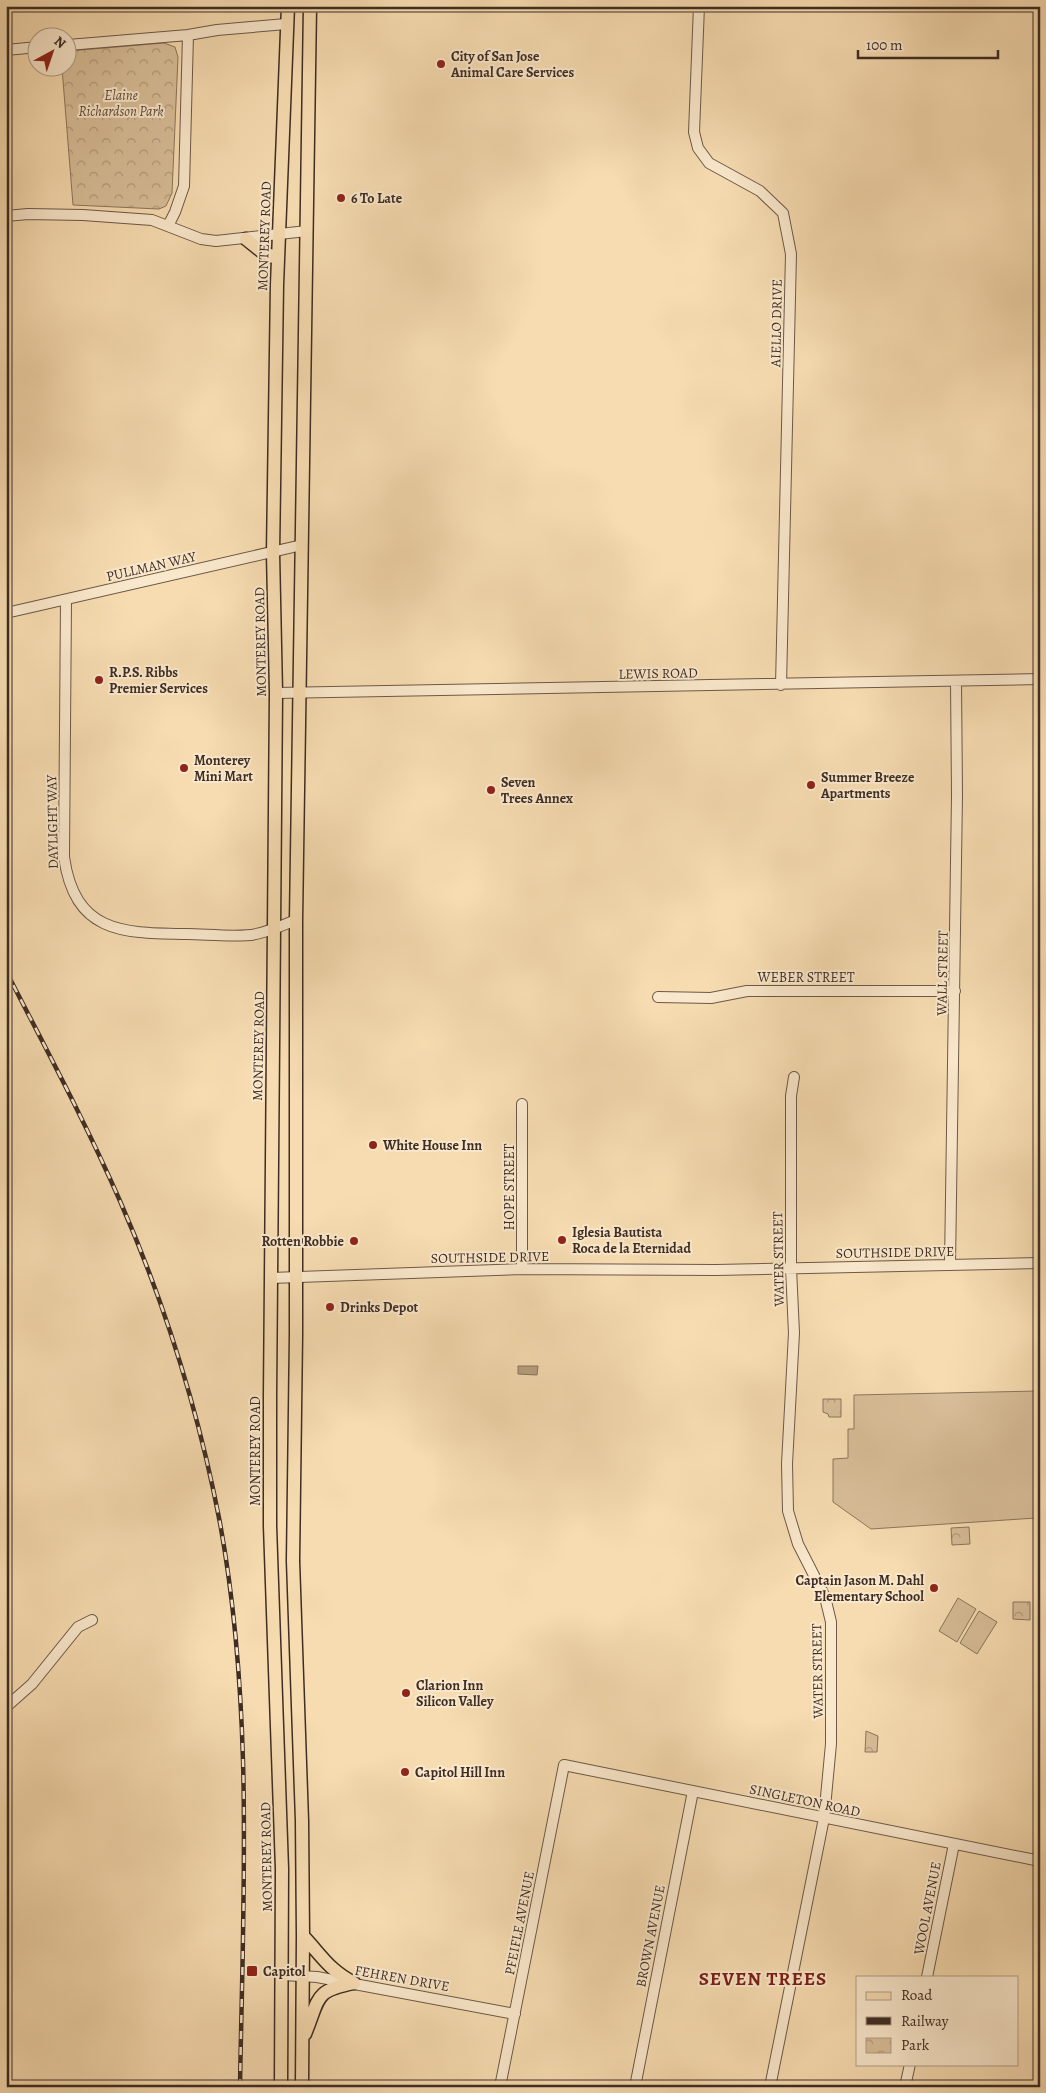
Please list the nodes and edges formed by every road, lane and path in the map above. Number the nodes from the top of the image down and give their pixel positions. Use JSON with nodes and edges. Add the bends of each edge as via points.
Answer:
{"nodes":[{"id":1,"x":288,"y":6,"type":"edge"},
{"id":2,"x":310,"y":6,"type":"edge"},
{"id":3,"x":699,"y":6,"type":"edge"},
{"id":4,"x":286,"y":24,"type":"junction"},
{"id":5,"x":188,"y":35,"type":"junction"},
{"id":6,"x":78,"y":44,"type":"edge"},
{"id":7,"x":28,"y":48,"type":"edge"},
{"id":8,"x":6,"y":50,"type":"edge"},
{"id":9,"x":6,"y":216,"type":"edge"},
{"id":10,"x":168,"y":226,"type":"junction"},
{"id":11,"x":307,"y":231,"type":"junction"},
{"id":12,"x":279,"y":234,"type":"junction"},
{"id":13,"x":246,"y":239,"type":"junction"},
{"id":14,"x":278,"y":259,"type":"junction"},
{"id":15,"x":302,"y":545,"type":"junction"},
{"id":16,"x":273,"y":553,"type":"junction"},
{"id":17,"x":66,"y":600,"type":"junction"},
{"id":18,"x":6,"y":613,"type":"edge"},
{"id":19,"x":1040,"y":680,"type":"edge"},
{"id":20,"x":956,"y":682,"type":"junction"},
{"id":21,"x":781,"y":685,"type":"junction"},
{"id":22,"x":300,"y":692,"type":"junction"},
{"id":23,"x":276,"y":693,"type":"junction"},
{"id":24,"x":296,"y":920,"type":"junction"},
{"id":25,"x":275,"y":928,"type":"junction"},
{"id":26,"x":955,"y":991,"type":"junction"},
{"id":27,"x":658,"y":997,"type":"dead end"},
{"id":28,"x":794,"y":1077,"type":"dead end"},
{"id":29,"x":522,"y":1104,"type":"dead end"},
{"id":30,"x":1040,"y":1263,"type":"edge"},
{"id":31,"x":950,"y":1265,"type":"junction"},
{"id":32,"x":791,"y":1268,"type":"junction"},
{"id":33,"x":522,"y":1269,"type":"junction"},
{"id":34,"x":271,"y":1278,"type":"junction"},
{"id":35,"x":295,"y":1278,"type":"junction"},
{"id":36,"x":294,"y":1600,"type":"junction"},
{"id":37,"x":273,"y":1602,"type":"junction"},
{"id":38,"x":92,"y":1620,"type":"dead end"},
{"id":39,"x":6,"y":1707,"type":"edge"},
{"id":40,"x":564,"y":1765,"type":"joint"},
{"id":41,"x":693,"y":1791,"type":"junction"},
{"id":42,"x":824,"y":1818,"type":"junction"},
{"id":43,"x":954,"y":1844,"type":"junction"},
{"id":44,"x":1040,"y":1861,"type":"edge"},
{"id":45,"x":303,"y":1936,"type":"junction"},
{"id":46,"x":282,"y":1975,"type":"junction"},
{"id":47,"x":303,"y":1976,"type":"junction"},
{"id":48,"x":927,"y":1976,"type":"edge"},
{"id":49,"x":354,"y":1984,"type":"junction"},
{"id":50,"x":515,"y":2014,"type":"junction"},
{"id":51,"x":303,"y":2041,"type":"junction"},
{"id":52,"x":910,"y":2066,"type":"edge"},
{"id":53,"x":281,"y":2087,"type":"edge"},
{"id":54,"x":302,"y":2087,"type":"edge"},
{"id":55,"x":500,"y":2087,"type":"edge"},
{"id":56,"x":635,"y":2087,"type":"edge"},
{"id":57,"x":770,"y":2087,"type":"edge"},
{"id":58,"x":905,"y":2087,"type":"edge"}],
"edges":[{"from":1,"to":4,"type":"main road","name":"MONTEREY ROAD"},
{"from":2,"to":11,"type":"main road"},
{"from":3,"to":21,"type":"street","name":"AIELLO DRIVE","via":[[694,132],[698,148],[709,163],[760,191],[783,213],[791,254]]},
{"from":4,"to":5,"type":"street"},
{"from":4,"to":12,"type":"main road","name":"MONTEREY ROAD"},
{"from":5,"to":6,"type":"street"},
{"from":5,"to":10,"type":"street","via":[[184,186]]},
{"from":7,"to":8,"type":"street"},
{"from":9,"to":10,"type":"street","via":[[83,215],[152,220]]},
{"from":10,"to":13,"type":"street","via":[[209,241]]},
{"from":11,"to":12,"type":"street"},
{"from":11,"to":15,"type":"main road"},
{"from":12,"to":13,"type":"street"},
{"from":12,"to":14,"type":"main road","name":"MONTEREY ROAD"},
{"from":13,"to":14,"type":"main road","via":[[260,251]]},
{"from":14,"to":16,"type":"main road","name":"MONTEREY ROAD"},
{"from":15,"to":16,"type":"street","name":"PULLMAN WAY"},
{"from":15,"to":22,"type":"main road"},
{"from":16,"to":17,"type":"street","name":"PULLMAN WAY"},
{"from":16,"to":23,"type":"main road","name":"MONTEREY ROAD"},
{"from":17,"to":18,"type":"street","name":"PULLMAN WAY"},
{"from":17,"to":25,"type":"street","name":"DAYLIGHT WAY","via":[[64,858],[74,895],[86,911],[102,923],[120,930],[255,934]]},
{"from":19,"to":20,"type":"street","name":"LEWIS ROAD"},
{"from":20,"to":21,"type":"street","name":"LEWIS ROAD"},
{"from":20,"to":26,"type":"street","name":"WALL STREET"},
{"from":21,"to":22,"type":"street","name":"LEWIS ROAD"},
{"from":22,"to":23,"type":"street","name":"LEWIS ROAD"},
{"from":22,"to":24,"type":"main road"},
{"from":23,"to":25,"type":"main road","name":"MONTEREY ROAD"},
{"from":24,"to":25,"type":"street","name":"DAYLIGHT WAY"},
{"from":24,"to":35,"type":"main road"},
{"from":25,"to":34,"type":"main road","name":"MONTEREY ROAD"},
{"from":26,"to":27,"type":"street","name":"WEBER STREET","via":[[746,991],[712,998]]},
{"from":26,"to":31,"type":"street","name":"WALL STREET"},
{"from":28,"to":32,"type":"street","name":"WATER STREET","via":[[791,1096]]},
{"from":29,"to":33,"type":"street","name":"HOPE STREET"},
{"from":30,"to":31,"type":"street","name":"SOUTHSIDE DRIVE"},
{"from":31,"to":32,"type":"street","name":"SOUTHSIDE DRIVE"},
{"from":32,"to":33,"type":"street","name":"SOUTHSIDE DRIVE"},
{"from":32,"to":42,"type":"street","name":"WATER STREET","via":[[794,1333],[787,1464],[788,1511],[798,1544],[826,1597],[832,1632],[831,1744]]},
{"from":33,"to":35,"type":"street","name":"SOUTHSIDE DRIVE"},
{"from":34,"to":35,"type":"street","name":"SOUTHSIDE DRIVE"},
{"from":34,"to":37,"type":"main road","name":"MONTEREY ROAD"},
{"from":35,"to":36,"type":"main road"},
{"from":36,"to":37,"type":"main road"},
{"from":36,"to":45,"type":"main road"},
{"from":37,"to":46,"type":"main road","name":"MONTEREY ROAD","via":[[282,1869]]},
{"from":38,"to":39,"type":"street","via":[[78,1627],[32,1684]]},
{"from":40,"to":41,"type":"street","name":"SINGLETON ROAD"},
{"from":40,"to":50,"type":"street","name":"PFEIFLE AVENUE"},
{"from":41,"to":42,"type":"street","name":"SINGLETON ROAD"},
{"from":41,"to":56,"type":"street","name":"BROWN AVENUE"},
{"from":42,"to":43,"type":"street","name":"SINGLETON ROAD"},
{"from":42,"to":57,"type":"street","name":"WATER STREET"},
{"from":43,"to":44,"type":"street","name":"SINGLETON ROAD"},
{"from":43,"to":48,"type":"street","name":"WOOL AVENUE"},
{"from":45,"to":47,"type":"main road"},
{"from":45,"to":49,"type":"main road","via":[[330,1967]]},
{"from":46,"to":47,"type":"street","name":"FEHREN DRIVE"},
{"from":46,"to":53,"type":"main road","name":"MONTEREY ROAD"},
{"from":47,"to":49,"type":"street","name":"FEHREN DRIVE"},
{"from":47,"to":51,"type":"main road"},
{"from":49,"to":50,"type":"street","name":"FEHREN DRIVE"},
{"from":49,"to":51,"type":"main road","via":[[329,1989],[321,1995]]},
{"from":50,"to":55,"type":"street","name":"PFEIFLE AVENUE"},
{"from":51,"to":54,"type":"main road"},
{"from":52,"to":58,"type":"street"}]}
